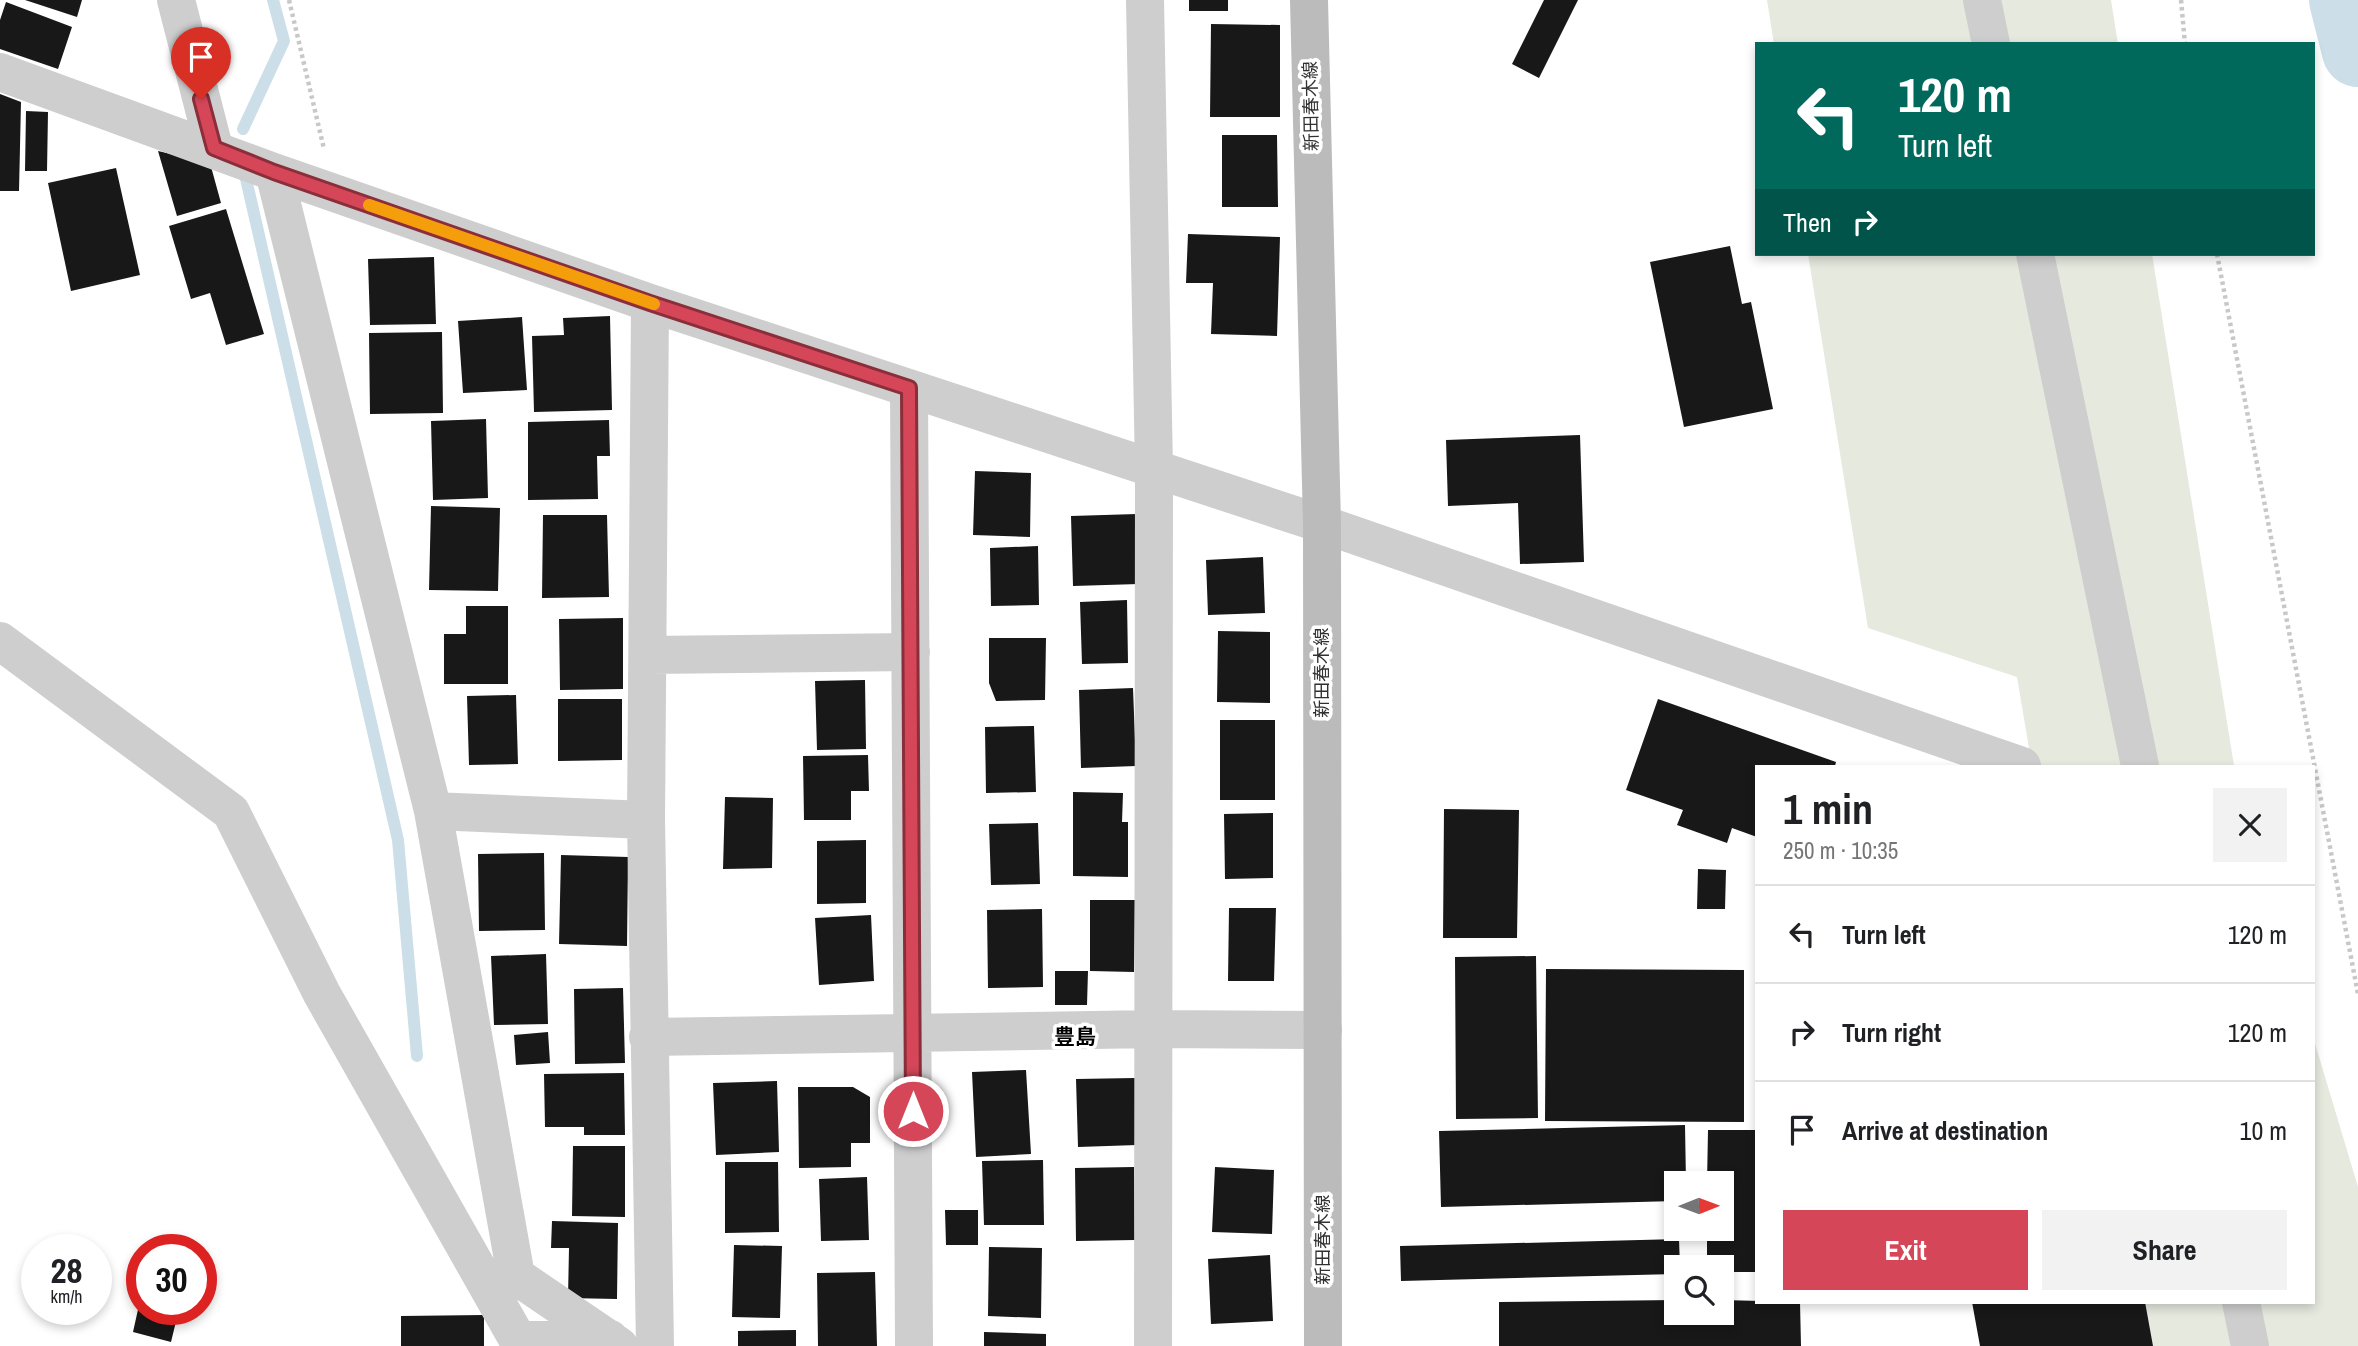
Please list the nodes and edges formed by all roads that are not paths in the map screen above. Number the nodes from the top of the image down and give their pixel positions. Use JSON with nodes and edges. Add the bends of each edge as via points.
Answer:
{"nodes":[{"id":1,"x":176,"y":0,"type":"edge"},
{"id":2,"x":1145,"y":0,"type":"edge"},
{"id":3,"x":1309,"y":0,"type":"edge"},
{"id":4,"x":1982,"y":0,"type":"edge"},
{"id":5,"x":1991,"y":42,"type":"edge"},
{"id":6,"x":0,"y":72,"type":"edge"},
{"id":7,"x":214,"y":148,"type":"junction"},
{"id":8,"x":274,"y":172,"type":"junction"},
{"id":9,"x":2035,"y":256,"type":"edge"},
{"id":10,"x":650,"y":303,"type":"junction"},
{"id":11,"x":909,"y":388,"type":"junction"},
{"id":12,"x":1154,"y":469,"type":"junction"},
{"id":13,"x":1322,"y":524,"type":"junction"},
{"id":14,"x":0,"y":641,"type":"edge"},
{"id":15,"x":911,"y":652,"type":"junction"},
{"id":16,"x":648,"y":655,"type":"junction"},
{"id":17,"x":2019,"y":765,"type":"edge"},
{"id":18,"x":2140,"y":765,"type":"edge"},
{"id":19,"x":433,"y":811,"type":"junction"},
{"id":20,"x":646,"y":820,"type":"junction"},
{"id":21,"x":1153,"y":1029,"type":"junction"},
{"id":22,"x":1323,"y":1030,"type":"junction"},
{"id":23,"x":913,"y":1032,"type":"junction"},
{"id":24,"x":648,"y":1037,"type":"junction"},
{"id":25,"x":2241,"y":1304,"type":"edge"},
{"id":26,"x":615,"y":1342,"type":"edge"},
{"id":27,"x":520,"y":1343,"type":"edge"},
{"id":28,"x":655,"y":1346,"type":"edge"},
{"id":29,"x":914,"y":1346,"type":"edge"},
{"id":30,"x":1153,"y":1346,"type":"edge"},
{"id":31,"x":1324,"y":1346,"type":"edge"},
{"id":32,"x":2250,"y":1346,"type":"edge"}],
"edges":[{"from":1,"to":7,"type":"street"},
{"from":2,"to":12,"type":"street"},
{"from":3,"to":13,"type":"main road","name":"新田春木線"},
{"from":4,"to":5,"type":"street"},
{"from":6,"to":7,"type":"street"},
{"from":7,"to":8,"type":"street"},
{"from":8,"to":10,"type":"street"},
{"from":8,"to":19,"type":"street"},
{"from":9,"to":18,"type":"street"},
{"from":10,"to":11,"type":"street"},
{"from":10,"to":16,"type":"street"},
{"from":11,"to":12,"type":"street"},
{"from":11,"to":15,"type":"street"},
{"from":12,"to":13,"type":"street"},
{"from":12,"to":21,"type":"street"},
{"from":13,"to":17,"type":"street"},
{"from":13,"to":22,"type":"main road","name":"新田春木線"},
{"from":14,"to":27,"type":"street","via":[[230,812],[322,994]]},
{"from":15,"to":16,"type":"street"},
{"from":15,"to":23,"type":"street"},
{"from":16,"to":20,"type":"street"},
{"from":19,"to":20,"type":"street"},
{"from":19,"to":26,"type":"street","via":[[516,1276]]},
{"from":20,"to":24,"type":"street"},
{"from":21,"to":22,"type":"street"},
{"from":21,"to":23,"type":"street"},
{"from":21,"to":30,"type":"street"},
{"from":22,"to":31,"type":"main road","name":"新田春木線"},
{"from":23,"to":24,"type":"street"},
{"from":23,"to":29,"type":"street"},
{"from":24,"to":28,"type":"street"},
{"from":25,"to":32,"type":"street"},
{"from":26,"to":27,"type":"street"}]}
